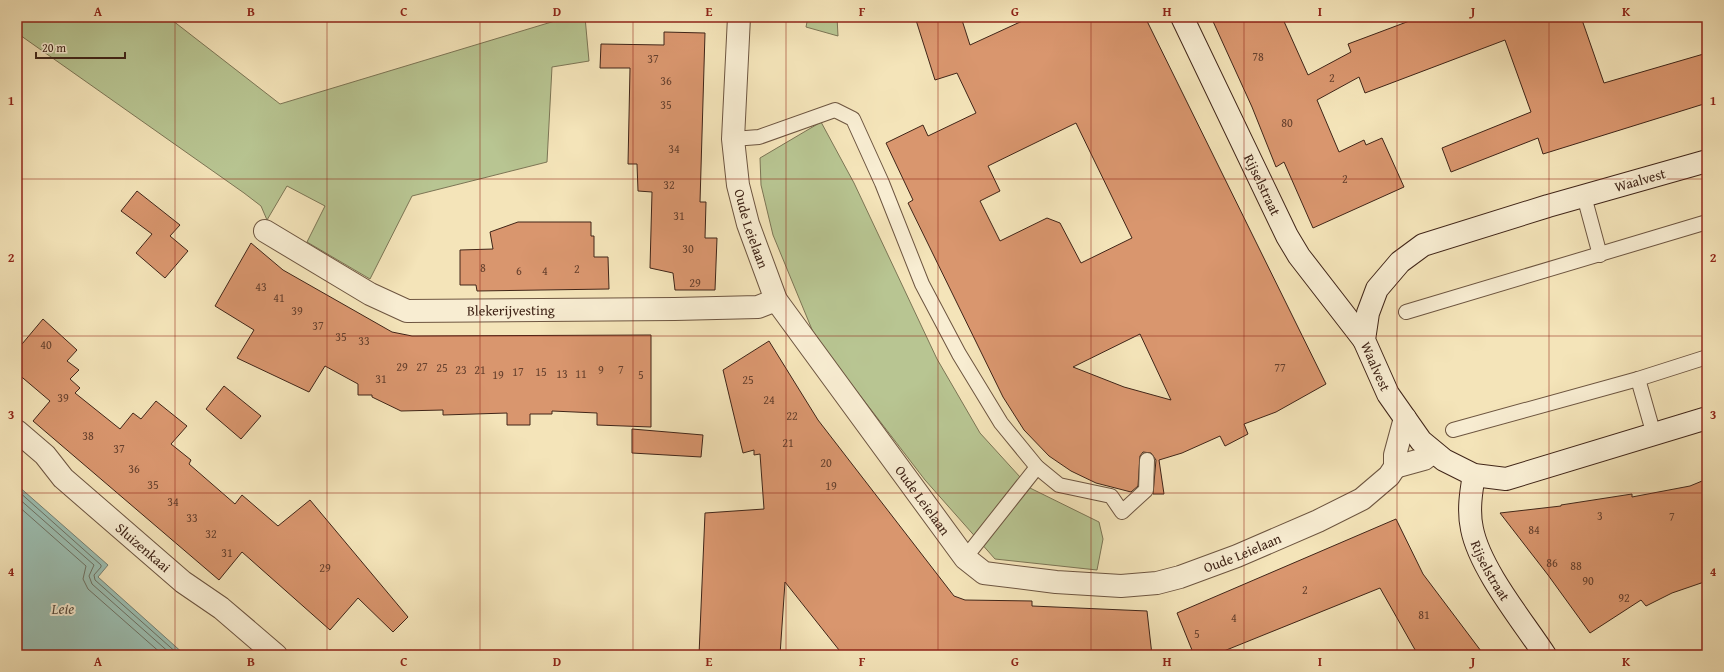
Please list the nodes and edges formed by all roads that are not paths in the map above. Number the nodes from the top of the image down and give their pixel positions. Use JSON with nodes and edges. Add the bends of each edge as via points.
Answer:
{"nodes":[{"id":1,"x":739,"y":17,"type":"edge"},
{"id":2,"x":1182,"y":17,"type":"edge"},
{"id":3,"x":733,"y":139,"type":"junction"},
{"id":4,"x":1707,"y":162,"type":"edge"},
{"id":5,"x":1584,"y":196,"type":"junction"},
{"id":6,"x":1707,"y":222,"type":"edge"},
{"id":7,"x":265,"y":232,"type":"dead end"},
{"id":8,"x":1600,"y":255,"type":"junction"},
{"id":9,"x":776,"y":300,"type":"junction"},
{"id":10,"x":1406,"y":312,"type":"dead end"},
{"id":11,"x":1364,"y":340,"type":"junction"},
{"id":12,"x":1707,"y":358,"type":"edge"},
{"id":13,"x":1638,"y":379,"type":"junction"},
{"id":14,"x":1405,"y":418,"type":"junction"},
{"id":15,"x":1707,"y":418,"type":"edge"},
{"id":16,"x":1453,"y":430,"type":"dead end"},
{"id":17,"x":17,"y":431,"type":"edge"},
{"id":18,"x":1654,"y":435,"type":"junction"},
{"id":19,"x":1432,"y":452,"type":"junction"},
{"id":20,"x":1147,"y":460,"type":"dead end"},
{"id":21,"x":1037,"y":467,"type":"junction"},
{"id":22,"x":1395,"y":467,"type":"junction"},
{"id":23,"x":1474,"y":475,"type":"junction"},
{"id":24,"x":966,"y":558,"type":"junction"},
{"id":25,"x":276,"y":655,"type":"edge"},
{"id":26,"x":1545,"y":655,"type":"edge"}],
"edges":[{"from":1,"to":3,"type":"street","name":"Oude Leielaan"},
{"from":2,"to":11,"type":"street","name":"Rijselstraat","via":[[1287,236],[1299,256]]},
{"from":3,"to":9,"type":"street","name":"Oude Leielaan","via":[[738,185],[748,224]]},
{"from":3,"to":21,"type":"lane","via":[[759,137],[835,110],[853,118],[922,284],[959,354],[1001,423]]},
{"from":4,"to":5,"type":"street","name":"Waalvest"},
{"from":5,"to":8,"type":"lane"},
{"from":5,"to":11,"type":"street","name":"Waalvest","via":[[1424,245],[1400,262],[1377,289],[1368,313]]},
{"from":6,"to":8,"type":"lane"},
{"from":7,"to":9,"type":"street","name":"Blekerijvesting","via":[[370,294],[406,311],[758,307]]},
{"from":8,"to":10,"type":"lane"},
{"from":9,"to":24,"type":"street","name":"Oude Leielaan"},
{"from":11,"to":14,"type":"street","name":"Waalvest","via":[[1388,394]]},
{"from":12,"to":13,"type":"lane"},
{"from":13,"to":16,"type":"lane"},
{"from":13,"to":18,"type":"lane"},
{"from":14,"to":19,"type":"street","name":"Waalvest"},
{"from":14,"to":22,"type":"street","via":[[1395,455]]},
{"from":15,"to":18,"type":"street","name":"Waalvest"},
{"from":17,"to":25,"type":"street","name":"Sluizenkaai","via":[[45,455],[69,483],[183,582],[221,608]]},
{"from":18,"to":23,"type":"street","name":"Waalvest","via":[[1506,479]]},
{"from":19,"to":22,"type":"street","via":[[1424,459]]},
{"from":19,"to":23,"type":"street","name":"Waalvest"},
{"from":20,"to":21,"type":"lane","via":[[1146,490],[1122,512],[1110,496],[1059,485]]},
{"from":21,"to":24,"type":"lane"},
{"from":22,"to":24,"type":"street","name":"Oude Leielaan","via":[[1389,476],[1362,499],[1318,522],[1237,556],[1157,583],[1120,586],[1056,582],[984,573]]},
{"from":23,"to":26,"type":"street","name":"Rijselstraat","via":[[1470,510],[1472,529],[1482,560]]}]}
